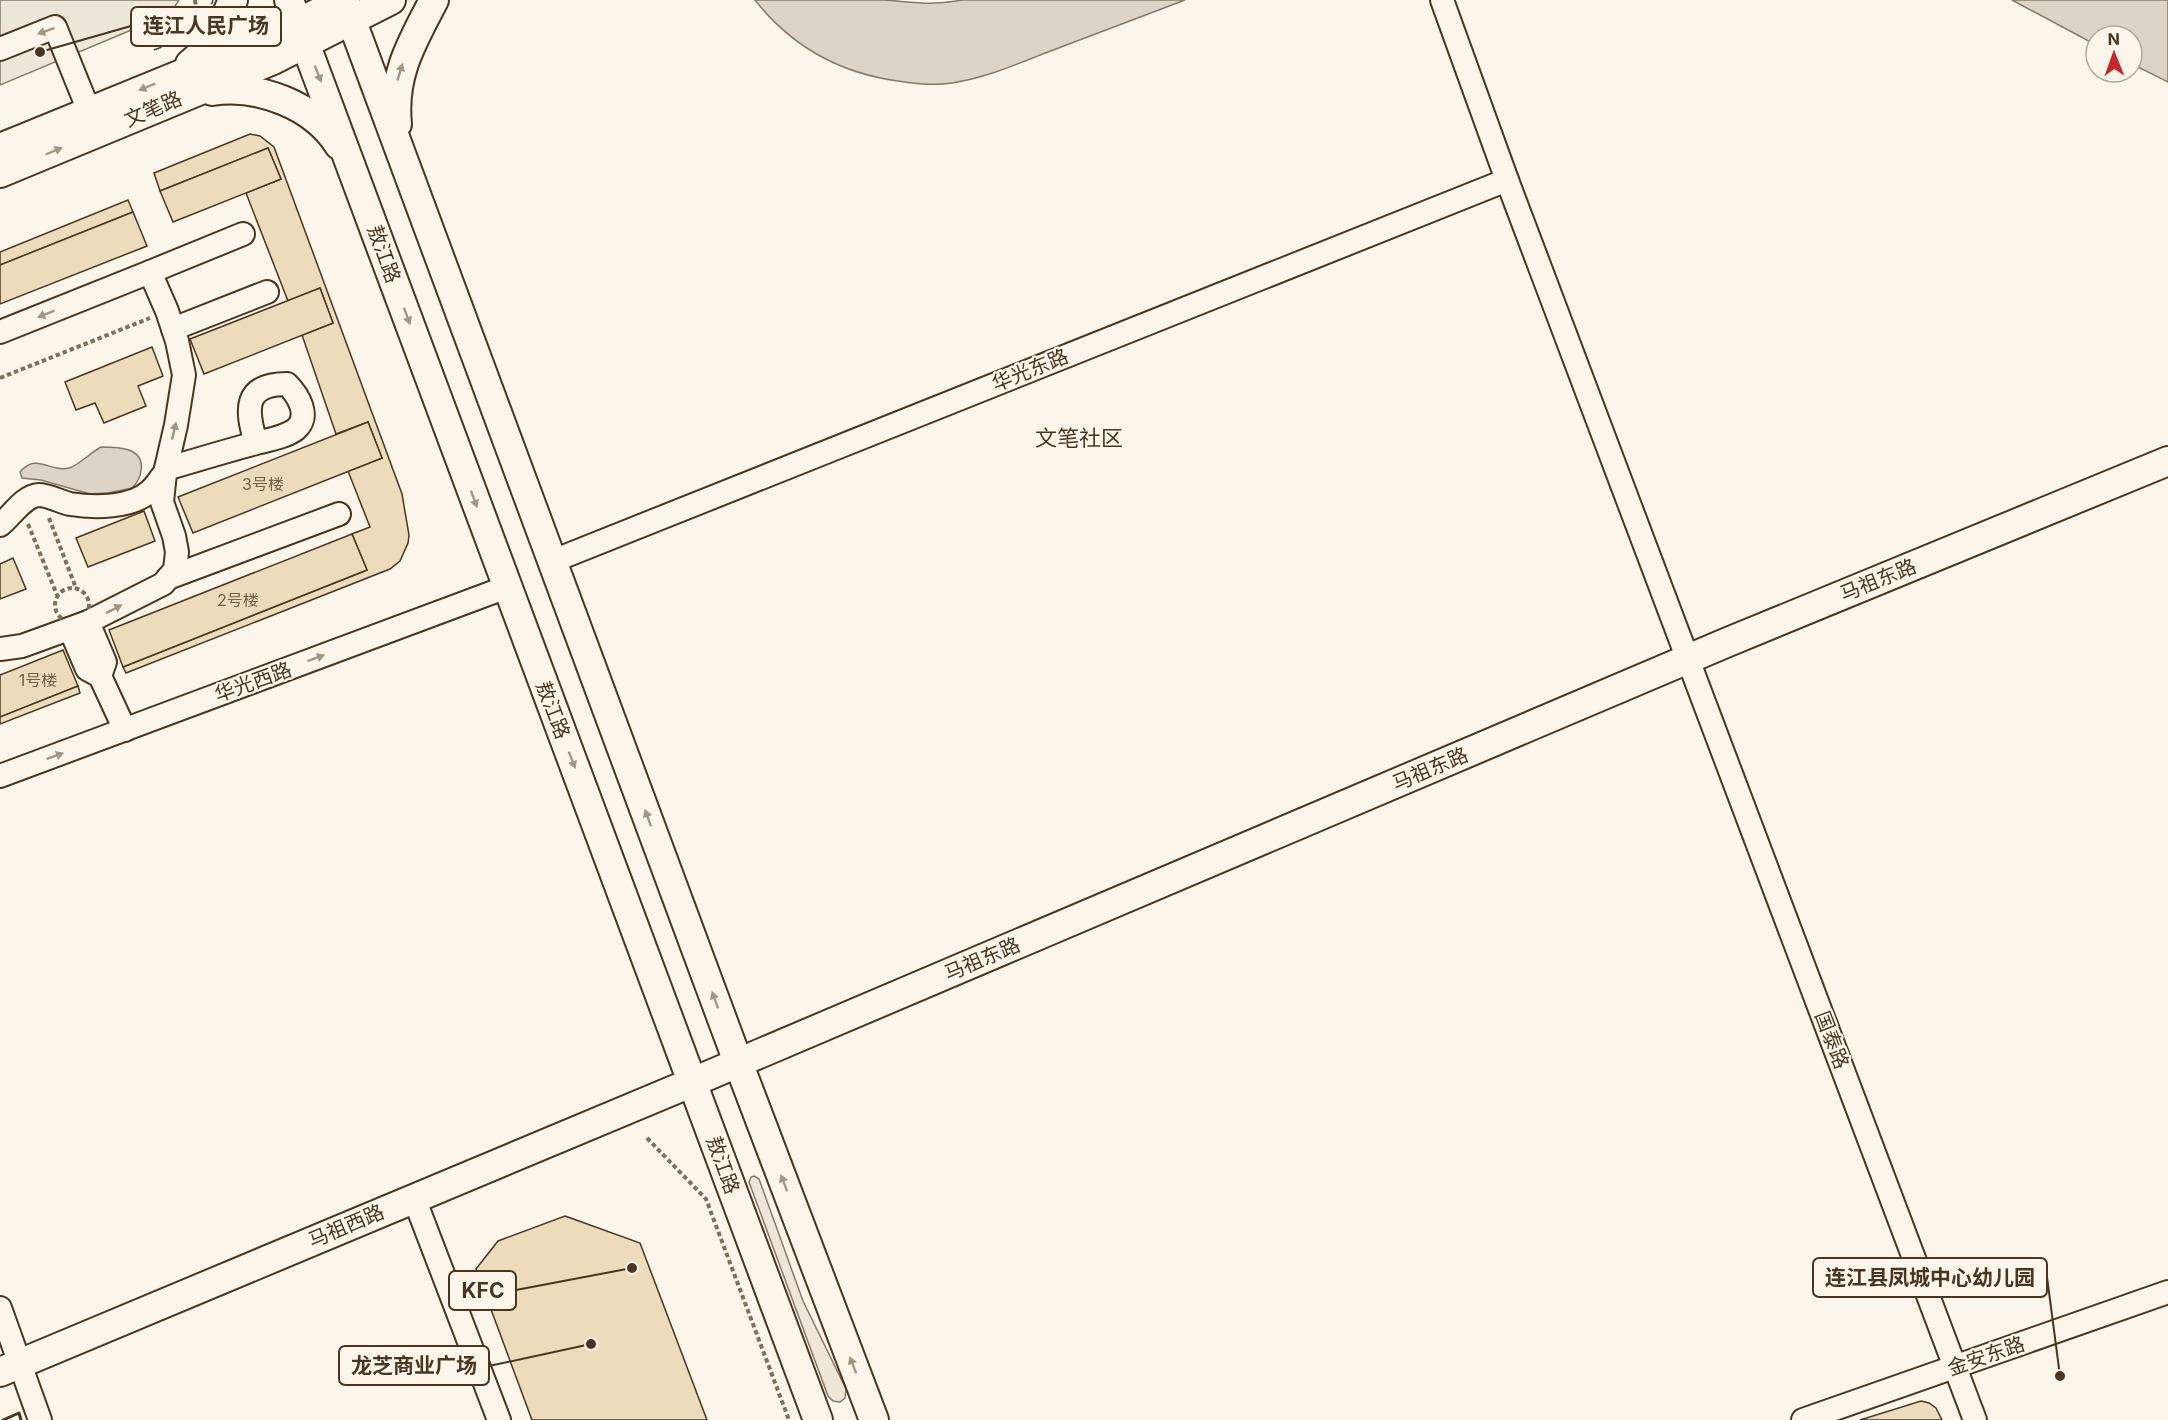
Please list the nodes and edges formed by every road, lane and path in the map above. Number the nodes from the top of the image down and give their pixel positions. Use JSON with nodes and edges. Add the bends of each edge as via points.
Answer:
{"nodes":[{"id":1,"x":195,"y":0,"type":"edge"},
{"id":2,"x":233,"y":0,"type":"edge"},
{"id":3,"x":391,"y":0,"type":"edge"},
{"id":4,"x":434,"y":0,"type":"edge"},
{"id":5,"x":1442,"y":0,"type":"edge"},
{"id":6,"x":346,"y":7,"type":"edge"},
{"id":7,"x":196,"y":13,"type":"dead end"},
{"id":8,"x":297,"y":22,"type":"edge"},
{"id":9,"x":0,"y":49,"type":"edge"},
{"id":10,"x":184,"y":84,"type":"junction"},
{"id":11,"x":89,"y":111,"type":"junction"},
{"id":12,"x":0,"y":148,"type":"edge"},
{"id":13,"x":399,"y":150,"type":"junction"},
{"id":14,"x":351,"y":164,"type":"junction"},
{"id":15,"x":0,"y":173,"type":"edge"},
{"id":16,"x":1507,"y":180,"type":"junction"},
{"id":17,"x":243,"y":234,"type":"dead end"},
{"id":18,"x":153,"y":279,"type":"junction"},
{"id":19,"x":267,"y":292,"type":"dead end"},
{"id":20,"x":77,"y":318,"type":"dead end"},
{"id":21,"x":170,"y":320,"type":"junction"},
{"id":22,"x":0,"y":332,"type":"edge"},
{"id":23,"x":0,"y":378,"type":"edge"},
{"id":24,"x":256,"y":443,"type":"dead end"},
{"id":25,"x":2168,"y":461,"type":"edge"},
{"id":26,"x":165,"y":471,"type":"junction"},
{"id":27,"x":30,"y":499,"type":"junction"},
{"id":28,"x":339,"y":514,"type":"dead end"},
{"id":29,"x":0,"y":525,"type":"edge"},
{"id":30,"x":553,"y":561,"type":"junction"},
{"id":31,"x":168,"y":578,"type":"junction"},
{"id":32,"x":507,"y":587,"type":"junction"},
{"id":33,"x":76,"y":588,"type":"dead end"},
{"id":34,"x":58,"y":595,"type":"dead end"},
{"id":35,"x":79,"y":626,"type":"junction"},
{"id":36,"x":0,"y":648,"type":"edge"},
{"id":37,"x":1689,"y":659,"type":"junction"},
{"id":38,"x":125,"y":730,"type":"junction"},
{"id":39,"x":0,"y":776,"type":"edge"},
{"id":40,"x":738,"y":1062,"type":"junction"},
{"id":41,"x":693,"y":1082,"type":"junction"},
{"id":42,"x":647,"y":1138,"type":"dead end"},
{"id":43,"x":414,"y":1198,"type":"junction"},
{"id":44,"x":2168,"y":1292,"type":"edge"},
{"id":45,"x":0,"y":1308,"type":"edge"},
{"id":46,"x":1956,"y":1366,"type":"junction"},
{"id":47,"x":10,"y":1368,"type":"edge"},
{"id":48,"x":40,"y":1420,"type":"edge"},
{"id":49,"x":499,"y":1420,"type":"edge"},
{"id":50,"x":789,"y":1420,"type":"edge"},
{"id":51,"x":818,"y":1420,"type":"edge"},
{"id":52,"x":874,"y":1420,"type":"edge"},
{"id":53,"x":1803,"y":1420,"type":"edge"},
{"id":54,"x":1975,"y":1420,"type":"edge"}],
"edges":[{"from":1,"to":7,"type":"path"},
{"from":2,"to":10,"type":"main road","via":[[214,43]]},
{"from":3,"to":6,"type":"main road","name":"文笔路"},
{"from":13,"to":4,"type":"main road","one_way":true,"via":[[395,108],[398,81],[404,60]]},
{"from":5,"to":16,"type":"street","name":"国泰路"},
{"from":6,"to":8,"type":"main road","name":"文笔路"},
{"from":6,"to":13,"type":"main road"},
{"from":8,"to":10,"type":"main road","name":"文笔路"},
{"from":8,"to":14,"type":"main road","name":"敖江路","one_way":true},
{"from":11,"to":9,"type":"street","one_way":true,"via":[[55,27]]},
{"from":10,"to":11,"type":"main road","name":"文笔路","one_way":true},
{"from":10,"to":14,"type":"main road","via":[[255,91],[281,100],[308,113],[334,138]]},
{"from":15,"to":10,"type":"main road","name":"文笔路","one_way":true},
{"from":11,"to":12,"type":"main road","name":"文笔路"},
{"from":13,"to":30,"type":"main road"},
{"from":14,"to":32,"type":"main road","name":"敖江路","one_way":true},
{"from":16,"to":30,"type":"street","name":"华光东路"},
{"from":16,"to":37,"type":"street","name":"国泰路"},
{"from":17,"to":18,"type":"street"},
{"from":18,"to":20,"type":"street"},
{"from":18,"to":21,"type":"street"},
{"from":18,"to":22,"type":"street","one_way":true},
{"from":19,"to":21,"type":"street"},
{"from":21,"to":23,"type":"path"},
{"from":26,"to":21,"type":"street","one_way":true,"via":[[184,375]]},
{"from":24,"to":26,"type":"street"},
{"from":25,"to":37,"type":"main road","name":"马祖东路"},
{"from":26,"to":27,"type":"street","via":[[149,492],[126,503],[103,507]]},
{"from":26,"to":31,"type":"street","via":[[162,502],[177,552],[175,570]]},
{"from":27,"to":29,"type":"street"},
{"from":27,"to":33,"type":"path"},
{"from":27,"to":34,"type":"path"},
{"from":28,"to":31,"type":"street"},
{"from":40,"to":30,"type":"main road","one_way":true},
{"from":35,"to":31,"type":"street","one_way":true},
{"from":38,"to":32,"type":"street","name":"华光西路","one_way":true},
{"from":32,"to":41,"type":"main road","name":"敖江路","one_way":true},
{"from":35,"to":36,"type":"street","via":[[22,646]]},
{"from":35,"to":38,"type":"street","via":[[87,669],[100,676]]},
{"from":37,"to":40,"type":"main road","name":"马祖东路"},
{"from":37,"to":46,"type":"street","name":"国泰路"},
{"from":39,"to":38,"type":"street","name":"华光西路","one_way":true},
{"from":40,"to":41,"type":"main road","name":"马祖东路"},
{"from":52,"to":40,"type":"main road","one_way":true},
{"from":41,"to":43,"type":"main road","name":"马祖西路"},
{"from":41,"to":51,"type":"main road","name":"敖江路"},
{"from":42,"to":50,"type":"path","via":[[706,1199]]},
{"from":43,"to":47,"type":"main road","name":"马祖西路"},
{"from":43,"to":49,"type":"street"},
{"from":44,"to":46,"type":"street","name":"金安东路"},
{"from":45,"to":47,"type":"street"},
{"from":46,"to":53,"type":"street","name":"金安东路"},
{"from":46,"to":54,"type":"street","name":"国泰路"},
{"from":47,"to":48,"type":"street"}]}
